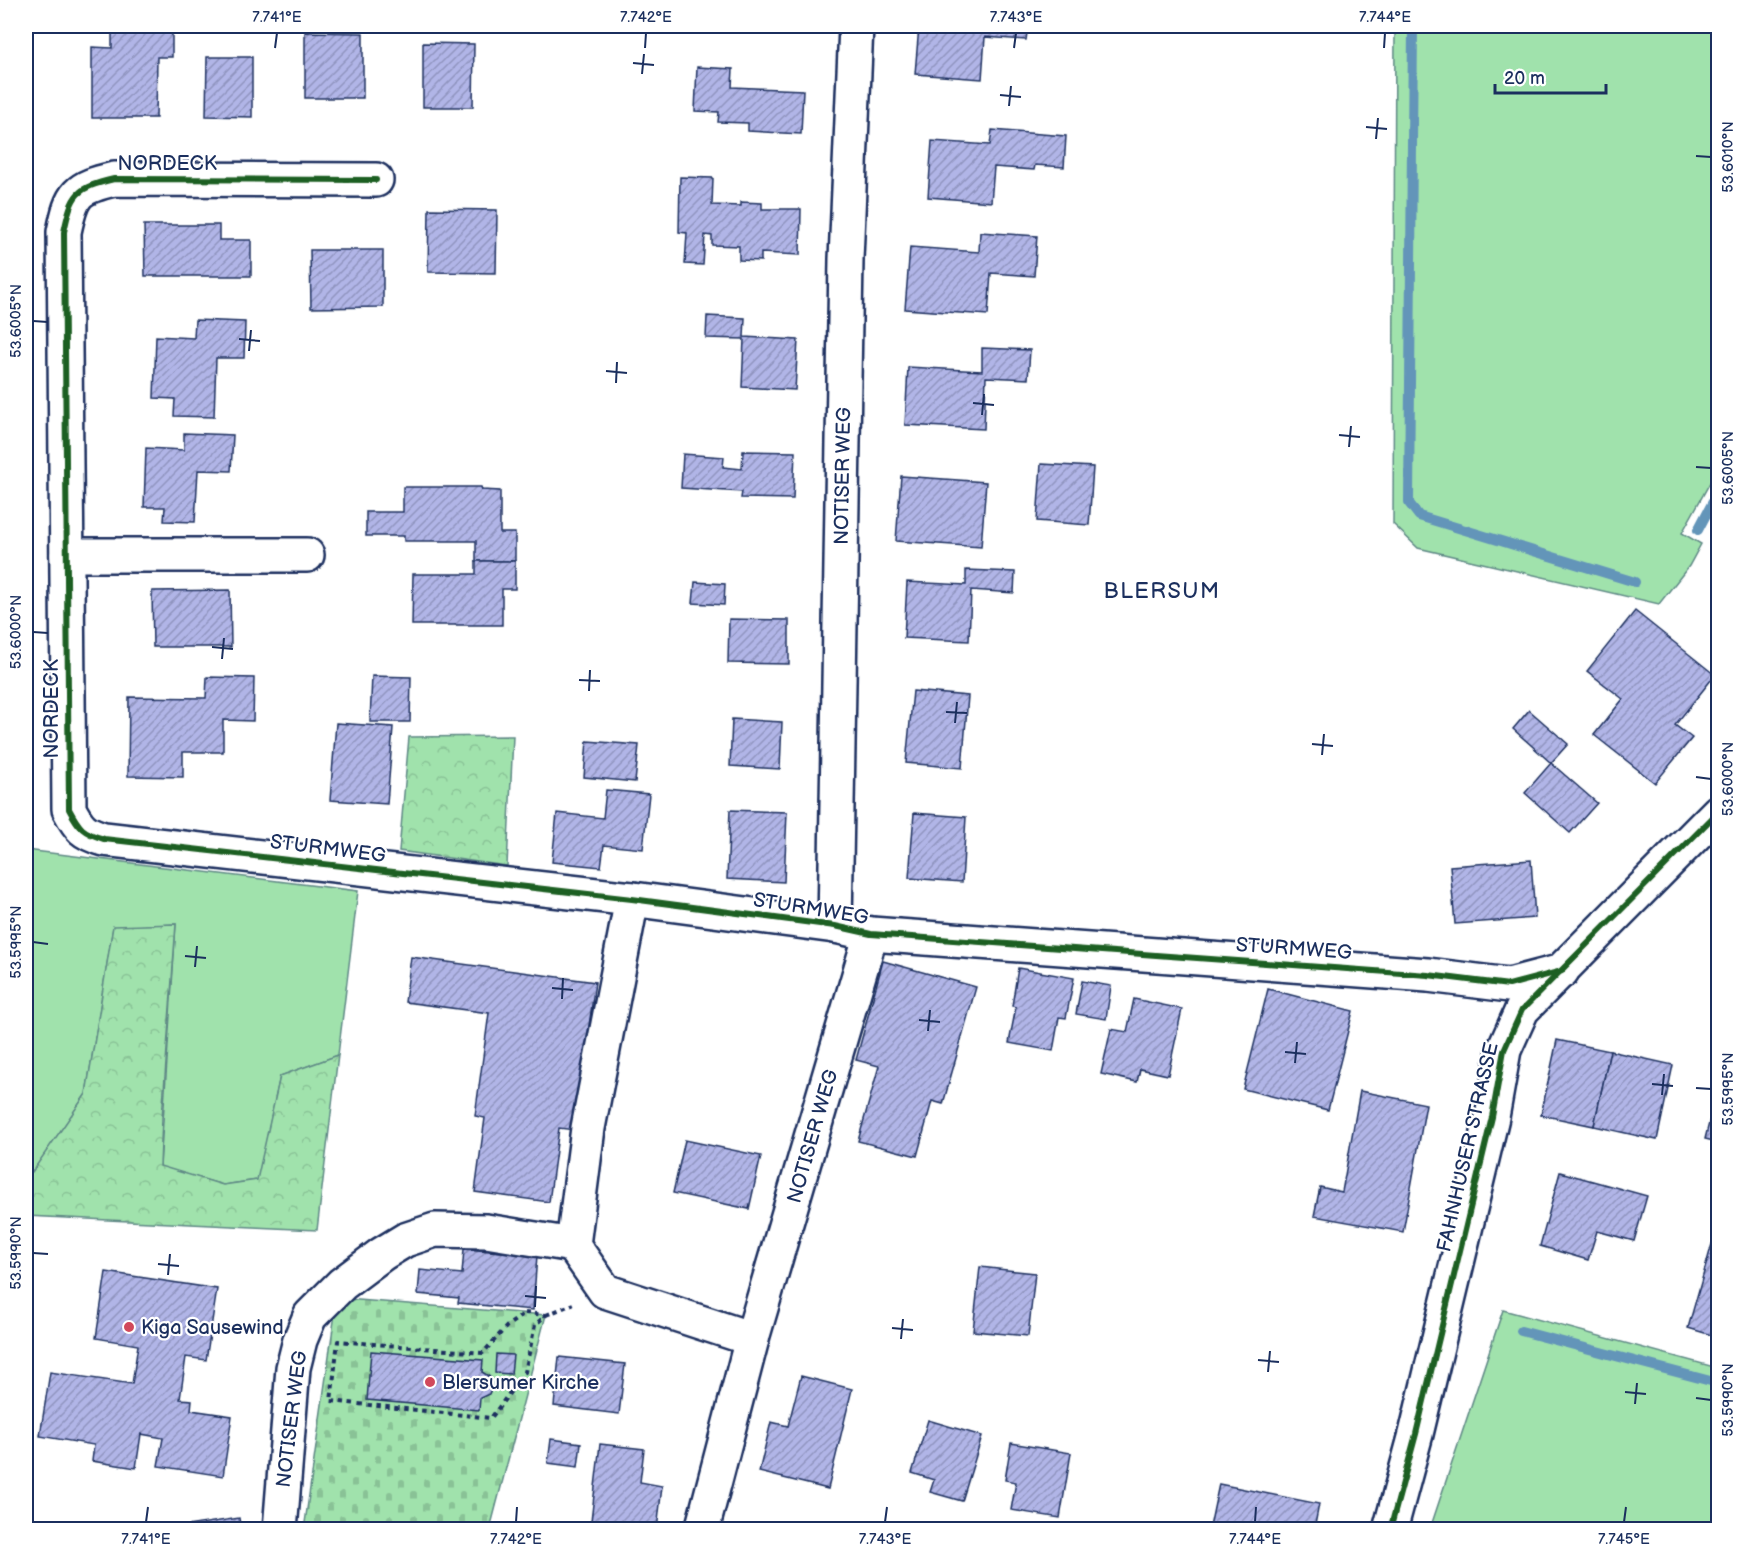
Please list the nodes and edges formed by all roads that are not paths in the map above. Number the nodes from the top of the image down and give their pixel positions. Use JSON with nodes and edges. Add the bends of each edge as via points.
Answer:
{"nodes":[{"id":1,"x":856,"y":26,"type":"edge"},
{"id":2,"x":376,"y":180,"type":"dead end"},
{"id":3,"x":67,"y":555,"type":"junction"},
{"id":4,"x":307,"y":555,"type":"dead end"},
{"id":5,"x":69,"y":809,"type":"joint"},
{"id":6,"x":1719,"y":813,"type":"edge"},
{"id":7,"x":632,"y":899,"type":"junction"},
{"id":8,"x":835,"y":926,"type":"junction"},
{"id":9,"x":871,"y":934,"type":"junction"},
{"id":10,"x":1562,"y":970,"type":"junction"},
{"id":11,"x":573,"y":1245,"type":"junction"},
{"id":12,"x":752,"y":1339,"type":"junction"},
{"id":13,"x":280,"y":1530,"type":"edge"},
{"id":14,"x":702,"y":1530,"type":"edge"},
{"id":15,"x":1390,"y":1530,"type":"edge"}],
"edges":[{"from":1,"to":8,"type":"street","name":"NOTISER WEG","via":[[846,259]]},
{"from":2,"to":3,"type":"street","name":"NORDECK","via":[[114,178],[88,185],[78,193],[68,211],[64,232]]},
{"from":3,"to":4,"type":"street"},
{"from":3,"to":5,"type":"street","name":"NORDECK"},
{"from":5,"to":7,"type":"street","name":"STURMWEG","via":[[77,825],[104,839]]},
{"from":6,"to":10,"type":"street","name":"FAHNHUSER STRASSE"},
{"from":7,"to":8,"type":"street","name":"STURMWEG"},
{"from":7,"to":11,"type":"street","via":[[588,1128]]},
{"from":8,"to":9,"type":"street","name":"STURMWEG"},
{"from":9,"to":10,"type":"street","name":"STURMWEG","via":[[1428,975],[1509,985]]},
{"from":9,"to":12,"type":"street","name":"NOTISER WEG"},
{"from":10,"to":15,"type":"street","name":"FAHNHUSER STRASSE","via":[[1522,1010],[1504,1050],[1492,1117]]},
{"from":11,"to":12,"type":"street","via":[[605,1291]]},
{"from":11,"to":13,"type":"street","name":"NOTISER WEG","via":[[486,1230],[435,1230],[405,1240],[342,1284],[310,1316],[300,1340],[293,1368]]},
{"from":12,"to":14,"type":"street","name":"NOTISER WEG"}]}
